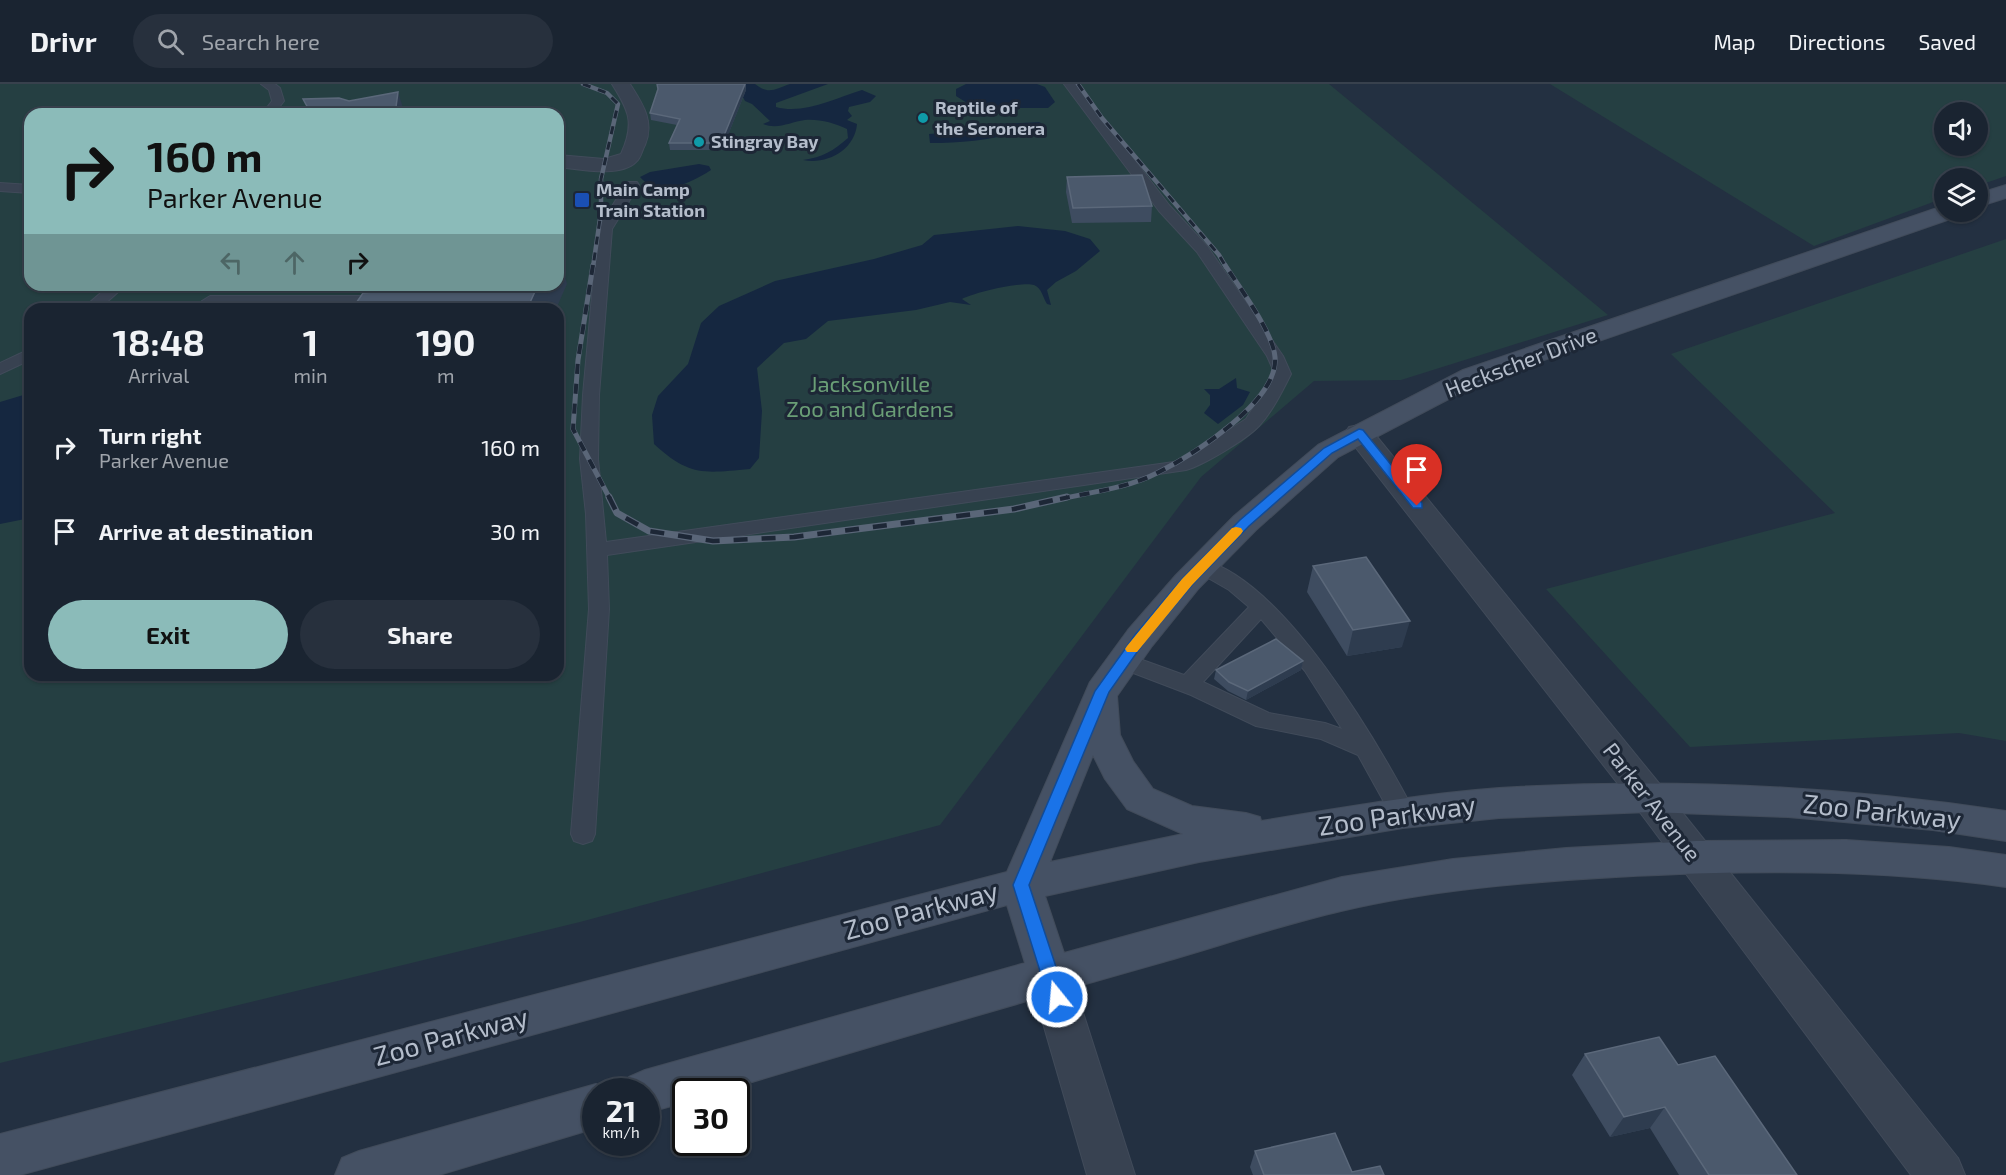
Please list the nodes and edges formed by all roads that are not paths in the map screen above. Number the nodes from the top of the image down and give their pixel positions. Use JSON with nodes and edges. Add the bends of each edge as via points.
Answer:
{"nodes":[{"id":1,"x":267,"y":84,"type":"edge"},
{"id":2,"x":621,"y":84,"type":"edge"},
{"id":3,"x":1070,"y":84,"type":"edge"},
{"id":4,"x":273,"y":108,"type":"edge"},
{"id":5,"x":564,"y":162,"type":"edge"},
{"id":6,"x":632,"y":185,"type":"dead end"},
{"id":7,"x":0,"y":187,"type":"edge"},
{"id":8,"x":24,"y":189,"type":"edge"},
{"id":9,"x":2006,"y":191,"type":"edge"},
{"id":10,"x":1988,"y":197,"type":"edge"},
{"id":11,"x":1934,"y":217,"type":"edge"},
{"id":12,"x":112,"y":291,"type":"edge"},
{"id":13,"x":218,"y":291,"type":"edge"},
{"id":14,"x":404,"y":301,"type":"edge"},
{"id":15,"x":97,"y":303,"type":"edge"},
{"id":16,"x":208,"y":303,"type":"edge"},
{"id":17,"x":305,"y":303,"type":"edge"},
{"id":18,"x":24,"y":357,"type":"edge"},
{"id":19,"x":0,"y":369,"type":"edge"},
{"id":20,"x":1359,"y":433,"type":"junction"},
{"id":21,"x":597,"y":550,"type":"junction"},
{"id":22,"x":1203,"y":566,"type":"junction"},
{"id":23,"x":1260,"y":607,"type":"junction"},
{"id":24,"x":1113,"y":676,"type":"junction"},
{"id":25,"x":1188,"y":685,"type":"junction"},
{"id":26,"x":1366,"y":749,"type":"junction"},
{"id":27,"x":1649,"y":797,"type":"junction"},
{"id":28,"x":1403,"y":813,"type":"junction"},
{"id":29,"x":2006,"y":826,"type":"edge"},
{"id":30,"x":1280,"y":833,"type":"junction"},
{"id":31,"x":583,"y":834,"type":"dead end"},
{"id":32,"x":1696,"y":857,"type":"junction"},
{"id":33,"x":2006,"y":872,"type":"edge"},
{"id":34,"x":1021,"y":885,"type":"junction"},
{"id":35,"x":1050,"y":975,"type":"junction"},
{"id":36,"x":660,"y":1088,"type":"edge"},
{"id":37,"x":582,"y":1110,"type":"edge"},
{"id":38,"x":0,"y":1157,"type":"edge"},
{"id":39,"x":359,"y":1175,"type":"edge"},
{"id":40,"x":1111,"y":1175,"type":"edge"},
{"id":41,"x":1941,"y":1175,"type":"edge"}],
"edges":[{"from":1,"to":4,"type":"lane","via":[[274,88],[278,101]]},
{"from":2,"to":5,"type":"street","via":[[638,111],[637,140],[629,158],[614,164]]},
{"from":3,"to":21,"type":"lane","via":[[1164,208],[1202,249],[1275,356],[1282,374],[1252,423],[1186,465]]},
{"from":6,"to":21,"type":"lane","via":[[605,229],[589,459]]},
{"from":7,"to":8,"type":"lane"},
{"from":9,"to":10,"type":"main road"},
{"from":11,"to":20,"type":"main road","name":"Heckscher Drive","via":[[1472,376]]},
{"from":12,"to":15,"type":"lane"},
{"from":13,"to":16,"type":"lane"},
{"from":14,"to":17,"type":"lane"},
{"from":18,"to":19,"type":"lane"},
{"from":20,"to":22,"type":"main road","name":"Heckscher Drive","via":[[1328,451],[1245,523]]},
{"from":20,"to":27,"type":"street","name":"Parker Avenue"},
{"from":21,"to":31,"type":"lane","via":[[599,609]]},
{"from":22,"to":23,"type":"lane","via":[[1245,592]]},
{"from":22,"to":24,"type":"main road","name":"Heckscher Drive","via":[[1140,638]]},
{"from":23,"to":25,"type":"lane"},
{"from":23,"to":26,"type":"lane","via":[[1317,669]]},
{"from":24,"to":25,"type":"lane"},
{"from":24,"to":30,"type":"main road","via":[[1102,735],[1118,769],[1140,799],[1187,820]]},
{"from":24,"to":34,"type":"main road","name":"Heckscher Drive"},
{"from":25,"to":26,"type":"lane","via":[[1264,720],[1325,731]]},
{"from":26,"to":28,"type":"lane"},
{"from":27,"to":28,"type":"main road","name":"Zoo Parkway","via":[[1499,803]]},
{"from":27,"to":29,"type":"main road","name":"Zoo Parkway","via":[[1799,803],[1933,814]]},
{"from":27,"to":32,"type":"street","name":"Parker Avenue"},
{"from":28,"to":30,"type":"main road","name":"Zoo Parkway"},
{"from":30,"to":34,"type":"main road","name":"Zoo Parkway","via":[[1199,846]]},
{"from":32,"to":33,"type":"main road","name":"Zoo Parkway","via":[[1846,856],[1949,863]]},
{"from":32,"to":35,"type":"main road","name":"Zoo Parkway","via":[[1476,873],[1342,894]]},
{"from":32,"to":41,"type":"street","name":"Parker Avenue"},
{"from":34,"to":35,"type":"main road"},
{"from":34,"to":38,"type":"main road","name":"Zoo Parkway"},
{"from":35,"to":36,"type":"main road","name":"Zoo Parkway"},
{"from":35,"to":40,"type":"street"},
{"from":37,"to":39,"type":"main road"}]}
